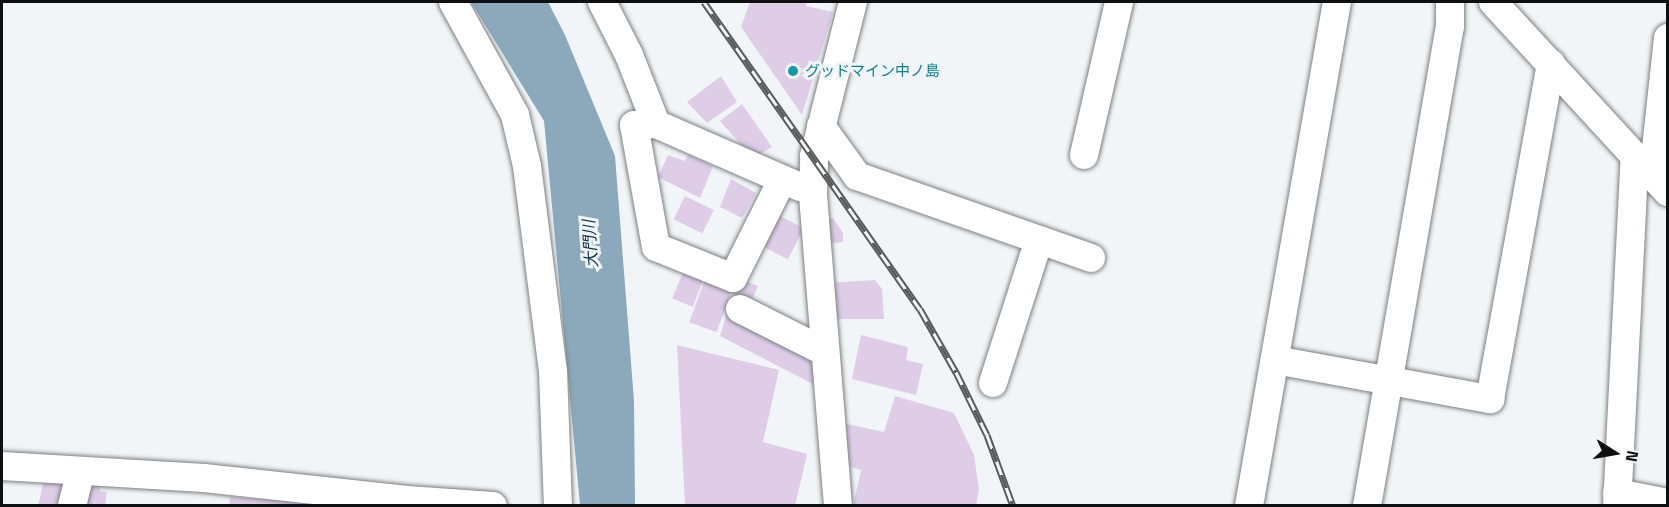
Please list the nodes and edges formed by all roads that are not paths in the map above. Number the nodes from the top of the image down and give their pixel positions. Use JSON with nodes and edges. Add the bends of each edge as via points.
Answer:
{"nodes":[{"id":1,"x":453,"y":2,"type":"edge"},
{"id":2,"x":602,"y":2,"type":"edge"},
{"id":3,"x":853,"y":2,"type":"edge"},
{"id":4,"x":1119,"y":2,"type":"edge"},
{"id":5,"x":1337,"y":2,"type":"edge"},
{"id":6,"x":1450,"y":2,"type":"edge"},
{"id":7,"x":1493,"y":2,"type":"edge"},
{"id":8,"x":1668,"y":38,"type":"edge"},
{"id":9,"x":1551,"y":64,"type":"junction"},
{"id":10,"x":656,"y":124,"type":"junction"},
{"id":11,"x":821,"y":126,"type":"junction"},
{"id":12,"x":1084,"y":155,"type":"dead end"},
{"id":13,"x":1635,"y":155,"type":"junction"},
{"id":14,"x":782,"y":180,"type":"junction"},
{"id":15,"x":1660,"y":184,"type":"edge"},
{"id":16,"x":813,"y":193,"type":"junction"},
{"id":17,"x":1039,"y":240,"type":"junction"},
{"id":18,"x":1091,"y":258,"type":"dead end"},
{"id":19,"x":740,"y":309,"type":"dead end"},
{"id":20,"x":825,"y":352,"type":"junction"},
{"id":21,"x":1275,"y":360,"type":"junction"},
{"id":22,"x":1390,"y":381,"type":"junction"},
{"id":23,"x":993,"y":383,"type":"dead end"},
{"id":24,"x":2,"y":466,"type":"edge"},
{"id":25,"x":80,"y":473,"type":"junction"},
{"id":26,"x":1617,"y":499,"type":"edge"},
{"id":27,"x":1668,"y":503,"type":"edge"},
{"id":28,"x":72,"y":506,"type":"edge"},
{"id":29,"x":493,"y":506,"type":"edge"},
{"id":30,"x":558,"y":506,"type":"edge"},
{"id":31,"x":838,"y":506,"type":"edge"},
{"id":32,"x":1249,"y":506,"type":"edge"},
{"id":33,"x":1367,"y":506,"type":"edge"}],
"edges":[{"from":1,"to":30,"type":"street","via":[[515,115],[527,166],[553,371]]},
{"from":2,"to":10,"type":"street","via":[[629,55]]},
{"from":3,"to":11,"type":"street"},
{"from":4,"to":12,"type":"street"},
{"from":5,"to":21,"type":"street"},
{"from":6,"to":22,"type":"street","via":[[1450,27]]},
{"from":7,"to":9,"type":"street"},
{"from":8,"to":15,"type":"street"},
{"from":9,"to":13,"type":"street"},
{"from":9,"to":22,"type":"street","via":[[1490,399]]},
{"from":10,"to":14,"type":"street"},
{"from":10,"to":14,"type":"street","via":[[634,125],[656,248],[733,278]]},
{"from":11,"to":16,"type":"street","via":[[814,156]]},
{"from":11,"to":17,"type":"street","via":[[857,176]]},
{"from":13,"to":15,"type":"street"},
{"from":13,"to":26,"type":"street"},
{"from":14,"to":16,"type":"street"},
{"from":16,"to":20,"type":"street"},
{"from":17,"to":18,"type":"street"},
{"from":17,"to":23,"type":"street"},
{"from":19,"to":20,"type":"street"},
{"from":20,"to":31,"type":"street"},
{"from":21,"to":22,"type":"street"},
{"from":21,"to":32,"type":"street"},
{"from":22,"to":33,"type":"street"},
{"from":24,"to":25,"type":"street"},
{"from":25,"to":28,"type":"street"},
{"from":25,"to":29,"type":"street","via":[[204,478]]},
{"from":26,"to":27,"type":"street"}]}
